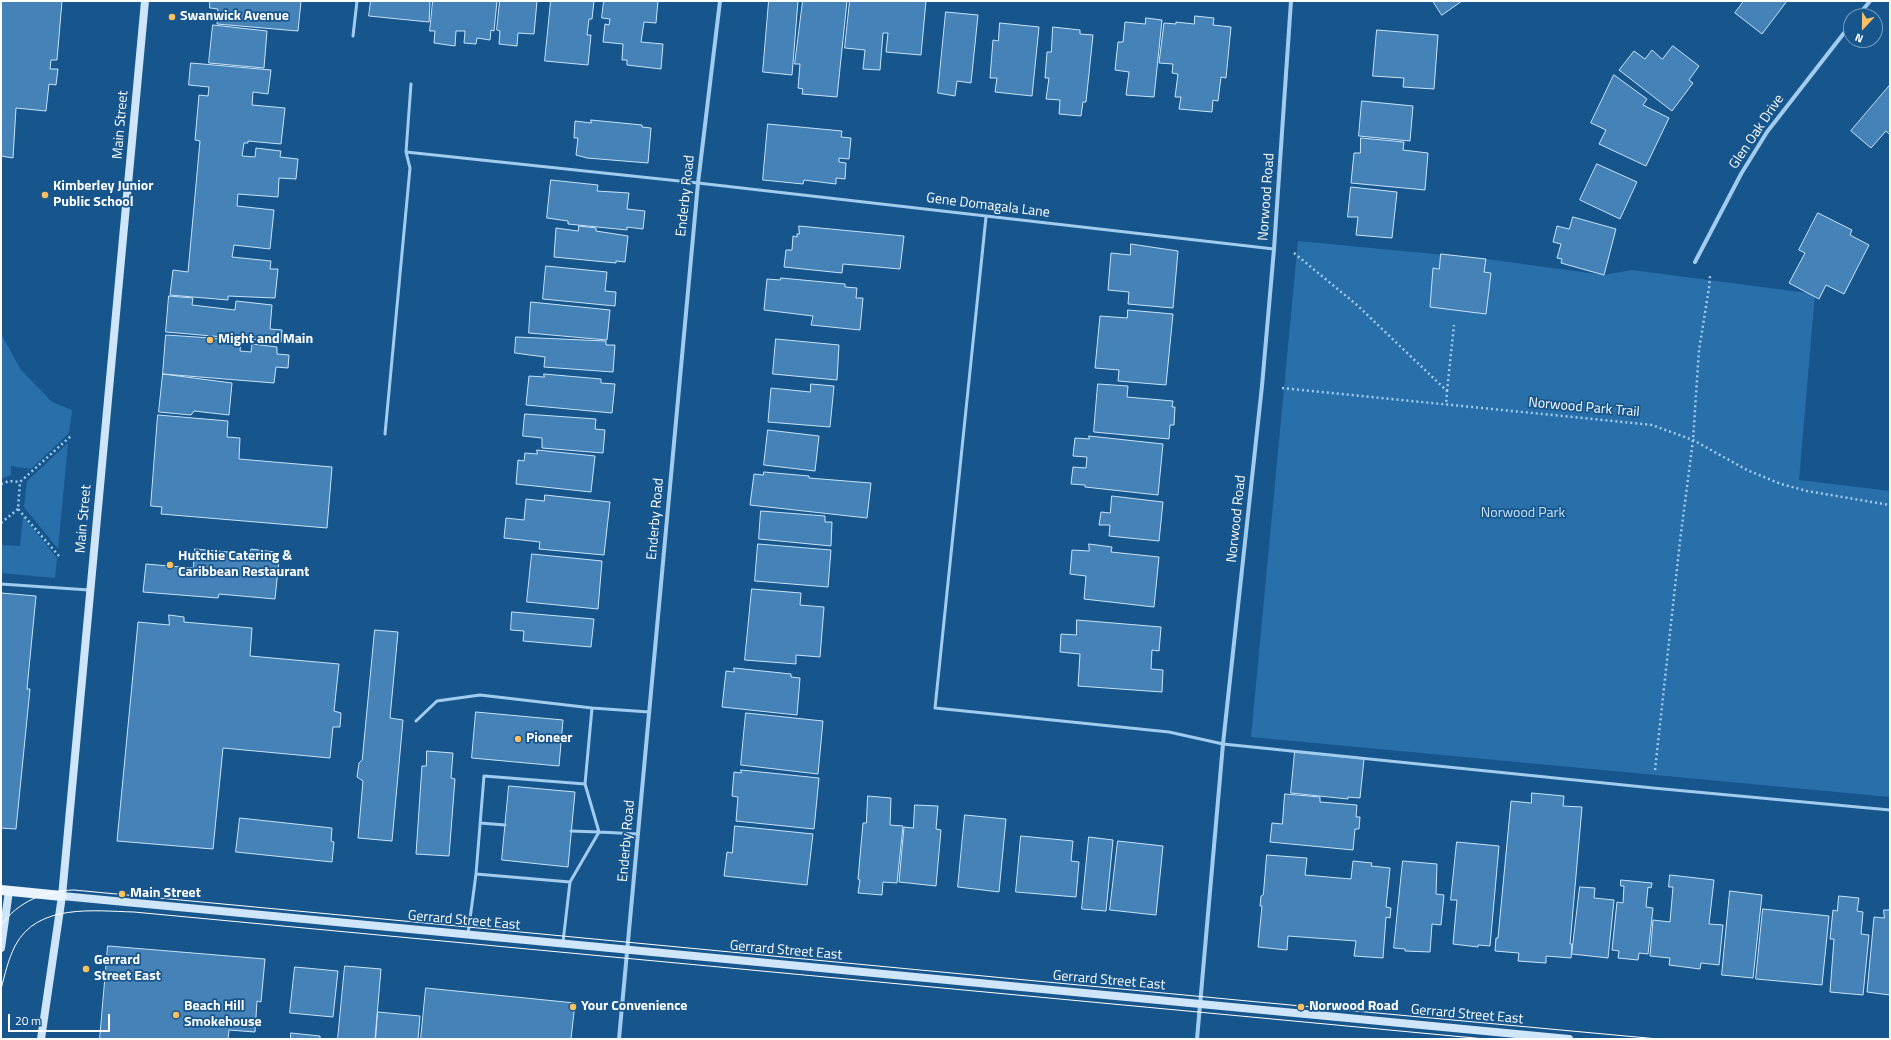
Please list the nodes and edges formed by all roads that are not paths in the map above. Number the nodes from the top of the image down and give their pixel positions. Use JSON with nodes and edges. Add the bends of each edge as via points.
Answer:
{"nodes":[{"id":1,"x":145,"y":1,"type":"edge"},
{"id":2,"x":357,"y":1,"type":"edge"},
{"id":3,"x":720,"y":1,"type":"edge"},
{"id":4,"x":1291,"y":1,"type":"edge"},
{"id":5,"x":1843,"y":34,"type":"edge"},
{"id":6,"x":354,"y":36,"type":"dead end"},
{"id":7,"x":411,"y":84,"type":"dead end"},
{"id":8,"x":406,"y":152,"type":"junction"},
{"id":9,"x":698,"y":183,"type":"junction"},
{"id":10,"x":986,"y":217,"type":"junction"},
{"id":11,"x":1274,"y":249,"type":"junction"},
{"id":12,"x":1695,"y":262,"type":"dead end"},
{"id":13,"x":385,"y":434,"type":"dead end"},
{"id":14,"x":1,"y":584,"type":"edge"},
{"id":15,"x":91,"y":590,"type":"junction"},
{"id":16,"x":592,"y":708,"type":"junction"},
{"id":17,"x":649,"y":712,"type":"junction"},
{"id":18,"x":416,"y":721,"type":"dead end"},
{"id":19,"x":1223,"y":744,"type":"junction"},
{"id":20,"x":585,"y":784,"type":"junction"},
{"id":21,"x":1890,"y":810,"type":"edge"},
{"id":22,"x":480,"y":823,"type":"junction"},
{"id":23,"x":505,"y":825,"type":"dead end"},
{"id":24,"x":571,"y":831,"type":"dead end"},
{"id":25,"x":599,"y":832,"type":"junction"},
{"id":26,"x":638,"y":834,"type":"junction"},
{"id":27,"x":476,"y":874,"type":"junction"},
{"id":28,"x":570,"y":882,"type":"junction"},
{"id":29,"x":5,"y":891,"type":"edge"},
{"id":30,"x":62,"y":896,"type":"junction"},
{"id":31,"x":468,"y":935,"type":"junction"},
{"id":32,"x":562,"y":944,"type":"junction"},
{"id":33,"x":1,"y":948,"type":"edge"},
{"id":34,"x":628,"y":950,"type":"junction"},
{"id":35,"x":1200,"y":1004,"type":"junction"},
{"id":36,"x":40,"y":1039,"type":"edge"},
{"id":37,"x":619,"y":1039,"type":"edge"},
{"id":38,"x":1197,"y":1039,"type":"edge"},
{"id":39,"x":1569,"y":1039,"type":"edge"}],
"edges":[{"from":1,"to":15,"type":"main road","name":"Main Street"},
{"from":2,"to":6,"type":"lane"},
{"from":3,"to":9,"type":"street","name":"Enderby Road"},
{"from":4,"to":11,"type":"street","name":"Norwood Road"},
{"from":5,"to":12,"type":"street","name":"Glen Oak Drive","via":[[1767,132],[1741,174]]},
{"from":7,"to":8,"type":"lane"},
{"from":8,"to":9,"type":"lane","name":"Gene Domagala Lane"},
{"from":8,"to":13,"type":"lane","via":[[410,168]]},
{"from":9,"to":10,"type":"lane","name":"Gene Domagala Lane"},
{"from":9,"to":17,"type":"street","name":"Enderby Road"},
{"from":10,"to":11,"type":"lane","name":"Gene Domagala Lane"},
{"from":10,"to":19,"type":"lane","via":[[935,708],[1168,732]]},
{"from":11,"to":19,"type":"street","name":"Norwood Road","via":[[1262,386]]},
{"from":14,"to":15,"type":"lane"},
{"from":15,"to":30,"type":"main road","name":"Main Street"},
{"from":16,"to":17,"type":"lane"},
{"from":16,"to":18,"type":"lane","via":[[480,695],[437,701]]},
{"from":16,"to":20,"type":"lane"},
{"from":17,"to":26,"type":"street","name":"Enderby Road"},
{"from":19,"to":21,"type":"lane"},
{"from":19,"to":35,"type":"street","name":"Norwood Road"},
{"from":20,"to":22,"type":"lane","via":[[484,776]]},
{"from":20,"to":25,"type":"lane"},
{"from":22,"to":23,"type":"lane"},
{"from":22,"to":27,"type":"lane"},
{"from":24,"to":25,"type":"lane"},
{"from":25,"to":26,"type":"lane"},
{"from":25,"to":28,"type":"lane"},
{"from":26,"to":34,"type":"street","name":"Enderby Road"},
{"from":27,"to":28,"type":"lane"},
{"from":27,"to":31,"type":"lane"},
{"from":28,"to":32,"type":"lane"},
{"from":29,"to":30,"type":"main road","name":"Gerrard Street East"},
{"from":29,"to":33,"type":"main road"},
{"from":30,"to":31,"type":"main road","name":"Gerrard Street East"},
{"from":30,"to":36,"type":"main road","name":"Main Street"},
{"from":31,"to":32,"type":"main road","name":"Gerrard Street East"},
{"from":32,"to":34,"type":"main road","name":"Gerrard Street East"},
{"from":34,"to":35,"type":"main road","name":"Gerrard Street East"},
{"from":34,"to":37,"type":"street","name":"Enderby Road"},
{"from":35,"to":38,"type":"street","name":"Norwood Road"},
{"from":35,"to":39,"type":"main road","name":"Gerrard Street East"}]}
